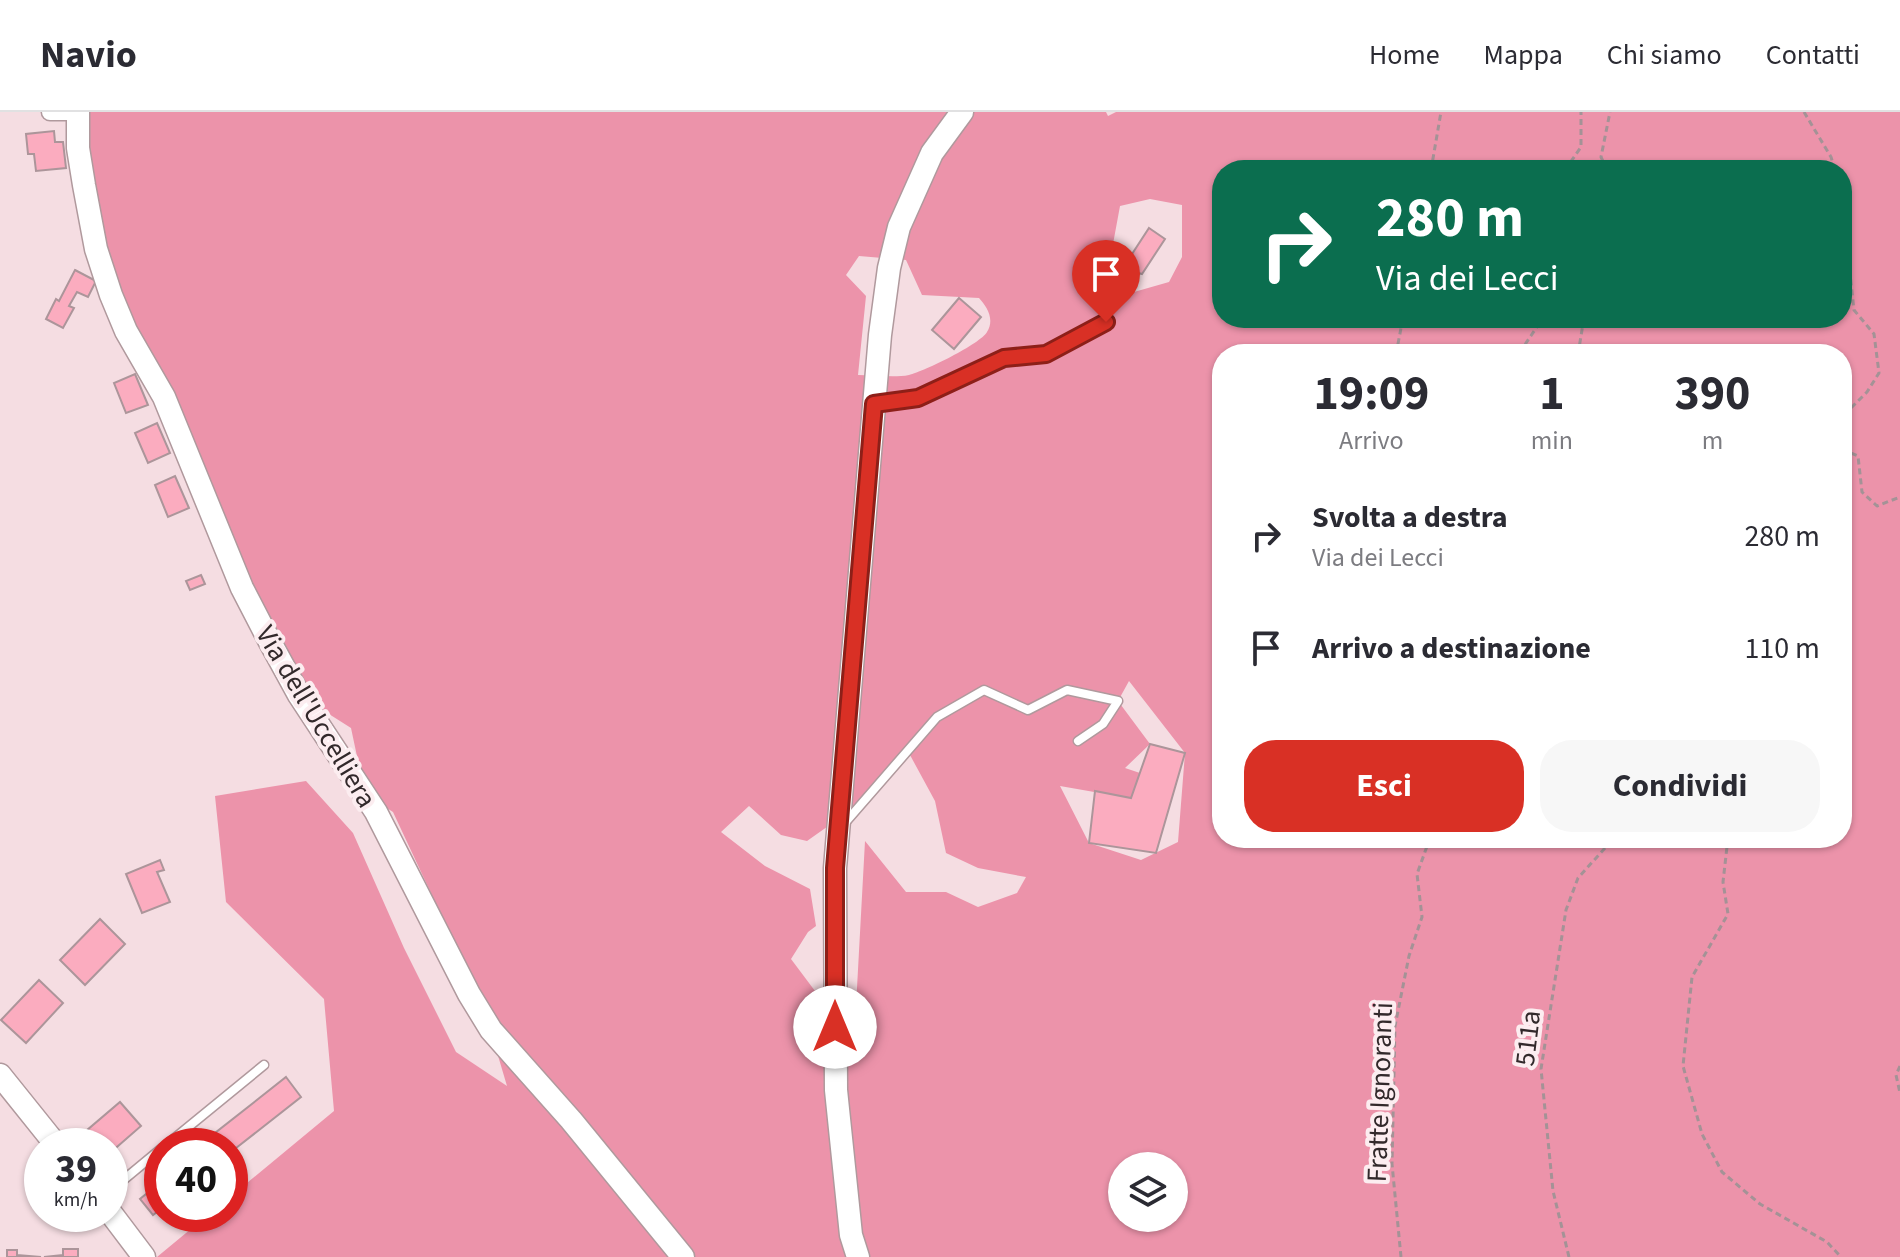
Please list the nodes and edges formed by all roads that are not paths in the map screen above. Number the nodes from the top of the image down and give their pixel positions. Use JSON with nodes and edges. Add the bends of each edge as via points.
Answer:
{"nodes":[{"id":1,"x":50,"y":112,"type":"edge"},
{"id":2,"x":67,"y":112,"type":"edge"},
{"id":3,"x":78,"y":112,"type":"edge"},
{"id":4,"x":962,"y":112,"type":"edge"},
{"id":5,"x":1106,"y":322,"type":"dead end"},
{"id":6,"x":874,"y":404,"type":"junction"},
{"id":7,"x":1078,"y":741,"type":"dead end"},
{"id":8,"x":838,"y":830,"type":"junction"},
{"id":9,"x":264,"y":1065,"type":"dead end"},
{"id":10,"x":0,"y":1075,"type":"edge"},
{"id":11,"x":43,"y":1128,"type":"edge"},
{"id":12,"x":187,"y":1128,"type":"edge"},
{"id":13,"x":144,"y":1163,"type":"edge"},
{"id":14,"x":128,"y":1176,"type":"edge"},
{"id":15,"x":116,"y":1232,"type":"edge"},
{"id":16,"x":125,"y":1232,"type":"edge"},
{"id":17,"x":123,"y":1257,"type":"edge"},
{"id":18,"x":144,"y":1257,"type":"edge"},
{"id":19,"x":683,"y":1257,"type":"edge"},
{"id":20,"x":858,"y":1257,"type":"edge"}],
"edges":[{"from":1,"to":2,"type":"street"},
{"from":3,"to":19,"type":"street","name":"Via dell'Uccelliera","via":[[84,185],[111,295],[164,397],[242,588],[284,669],[376,812],[491,1030]]},
{"from":4,"to":6,"type":"street","via":[[932,153],[899,227],[883,307]]},
{"from":5,"to":6,"type":"lane","via":[[1046,354],[1004,358],[918,398]]},
{"from":6,"to":8,"type":"street"},
{"from":7,"to":8,"type":"lane","via":[[1103,724],[1118,701],[1067,690],[1028,710],[984,690],[937,717]]},
{"from":8,"to":20,"type":"street","via":[[836,1090],[851,1235]]},
{"from":9,"to":12,"type":"lane"},
{"from":10,"to":11,"type":"street"},
{"from":13,"to":14,"type":"lane"},
{"from":15,"to":17,"type":"street"},
{"from":16,"to":18,"type":"street"}]}
